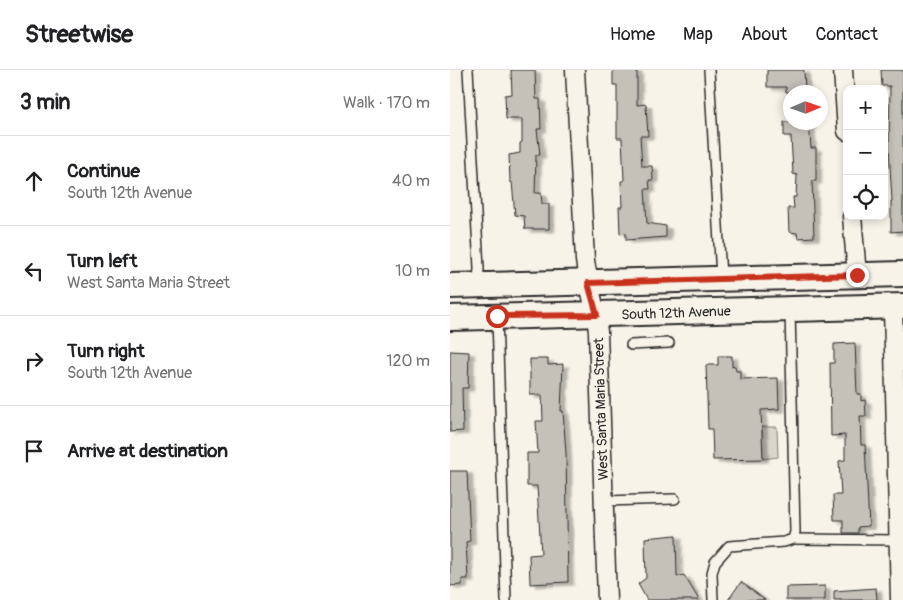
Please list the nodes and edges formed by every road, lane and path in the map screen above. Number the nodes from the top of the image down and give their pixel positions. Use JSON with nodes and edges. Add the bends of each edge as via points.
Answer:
{"nodes":[{"id":1,"x":468,"y":70,"type":"edge"},
{"id":2,"x":575,"y":70,"type":"edge"},
{"id":3,"x":709,"y":70,"type":"edge"},
{"id":4,"x":843,"y":70,"type":"edge"},
{"id":5,"x":847,"y":130,"type":"edge"},
{"id":6,"x":852,"y":220,"type":"edge"},
{"id":7,"x":903,"y":274,"type":"edge"},
{"id":8,"x":857,"y":275,"type":"junction"},
{"id":9,"x":721,"y":279,"type":"junction"},
{"id":10,"x":588,"y":283,"type":"junction"},
{"id":11,"x":478,"y":285,"type":"junction"},
{"id":12,"x":450,"y":286,"type":"edge"},
{"id":13,"x":898,"y":306,"type":"edge"},
{"id":14,"x":790,"y":309,"type":"junction"},
{"id":15,"x":597,"y":315,"type":"junction"},
{"id":16,"x":497,"y":316,"type":"junction"},
{"id":17,"x":450,"y":318,"type":"edge"},
{"id":18,"x":669,"y":344,"type":"dead end"},
{"id":19,"x":631,"y":345,"type":"dead end"},
{"id":20,"x":675,"y":499,"type":"dead end"},
{"id":21,"x":604,"y":501,"type":"junction"},
{"id":22,"x":793,"y":539,"type":"junction"},
{"id":23,"x":899,"y":540,"type":"junction"},
{"id":24,"x":506,"y":600,"type":"edge"},
{"id":25,"x":607,"y":600,"type":"edge"},
{"id":26,"x":713,"y":600,"type":"edge"},
{"id":27,"x":900,"y":600,"type":"edge"}],
"edges":[{"from":1,"to":11,"type":"lane"},
{"from":2,"to":10,"type":"street","name":"West Santa Maria Street"},
{"from":3,"to":9,"type":"lane"},
{"from":4,"to":5,"type":"street"},
{"from":6,"to":8,"type":"street"},
{"from":7,"to":8,"type":"main road"},
{"from":8,"to":9,"type":"main road"},
{"from":9,"to":10,"type":"main road"},
{"from":10,"to":11,"type":"main road"},
{"from":10,"to":15,"type":"street","name":"West Santa Maria Street"},
{"from":11,"to":12,"type":"main road"},
{"from":13,"to":14,"type":"main road","name":"South 12th Avenue"},
{"from":13,"to":23,"type":"street"},
{"from":14,"to":15,"type":"main road","name":"South 12th Avenue"},
{"from":14,"to":22,"type":"lane"},
{"from":15,"to":16,"type":"main road","name":"South 12th Avenue"},
{"from":15,"to":21,"type":"street","name":"West Santa Maria Street"},
{"from":16,"to":17,"type":"main road","name":"South 12th Avenue"},
{"from":16,"to":24,"type":"lane"},
{"from":18,"to":19,"type":"lane"},
{"from":20,"to":21,"type":"lane"},
{"from":21,"to":25,"type":"street","name":"West Santa Maria Street"},
{"from":22,"to":23,"type":"lane"},
{"from":22,"to":26,"type":"lane","via":[[729,546],[715,562]]},
{"from":23,"to":27,"type":"street"}]}
